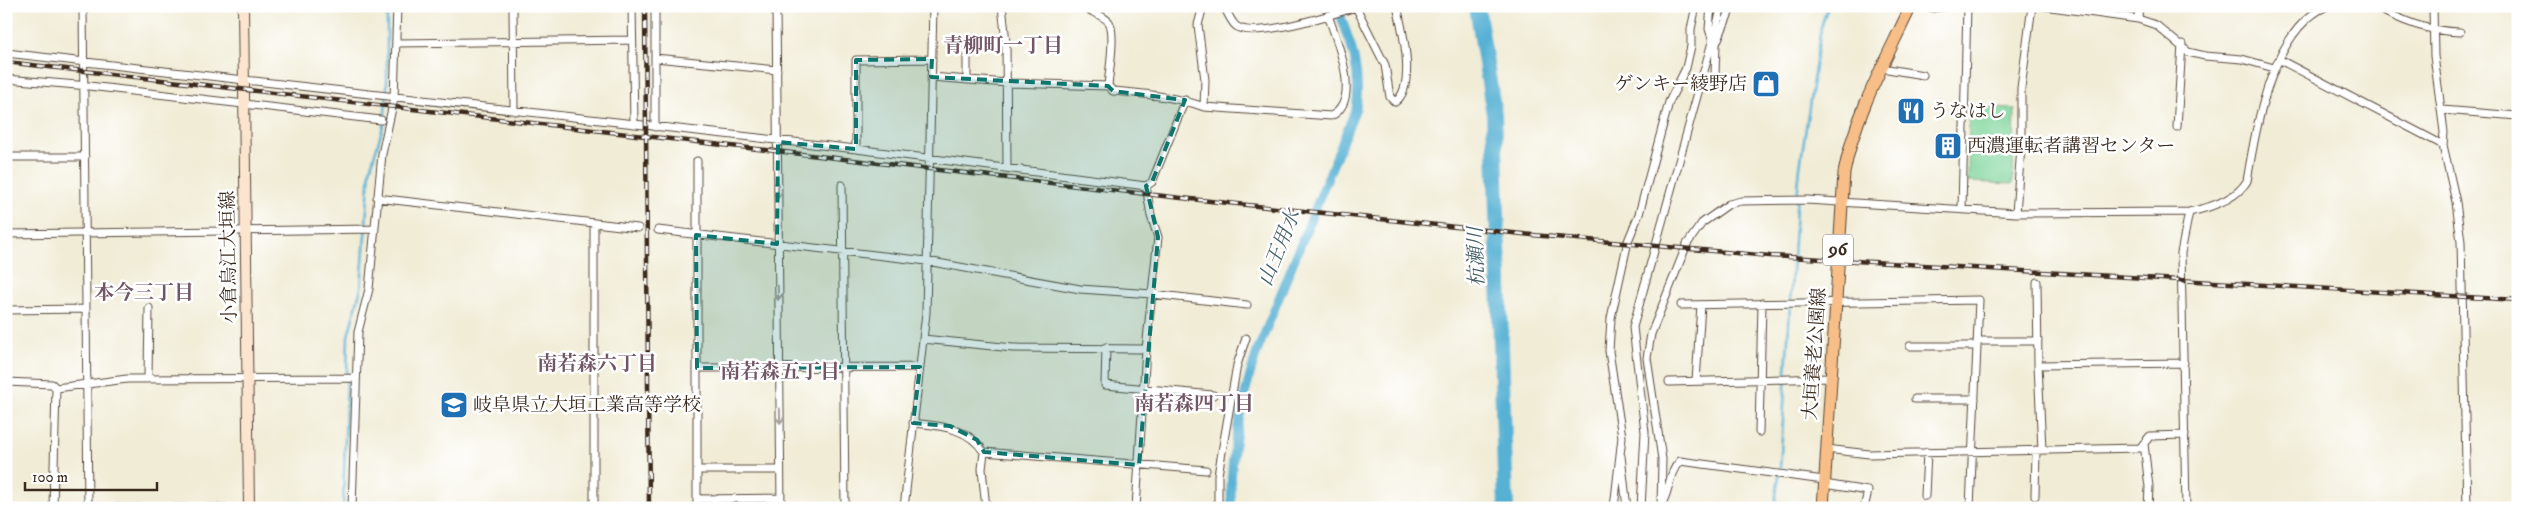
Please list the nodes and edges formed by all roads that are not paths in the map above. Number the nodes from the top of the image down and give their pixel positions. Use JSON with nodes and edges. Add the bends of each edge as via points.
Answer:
{"nodes":[{"id":1,"x":83,"y":6,"type":"edge"},
{"id":2,"x":243,"y":6,"type":"edge"},
{"id":3,"x":397,"y":6,"type":"edge"},
{"id":4,"x":513,"y":6,"type":"edge"},
{"id":5,"x":632,"y":6,"type":"edge"},
{"id":6,"x":655,"y":6,"type":"edge"},
{"id":7,"x":776,"y":6,"type":"edge"},
{"id":8,"x":933,"y":6,"type":"edge"},
{"id":9,"x":1002,"y":6,"type":"edge"},
{"id":10,"x":1081,"y":6,"type":"edge"},
{"id":11,"x":1203,"y":6,"type":"edge"},
{"id":12,"x":1224,"y":6,"type":"edge"},
{"id":13,"x":1398,"y":6,"type":"edge"},
{"id":14,"x":1696,"y":6,"type":"edge"},
{"id":15,"x":1711,"y":6,"type":"edge"},
{"id":16,"x":1722,"y":6,"type":"edge"},
{"id":17,"x":1732,"y":6,"type":"edge"},
{"id":18,"x":1911,"y":6,"type":"edge"},
{"id":19,"x":1925,"y":6,"type":"edge"},
{"id":20,"x":1950,"y":6,"type":"edge"},
{"id":21,"x":1967,"y":6,"type":"edge"},
{"id":22,"x":2032,"y":6,"type":"edge"},
{"id":23,"x":2044,"y":6,"type":"edge"},
{"id":24,"x":2139,"y":6,"type":"edge"},
{"id":25,"x":2327,"y":6,"type":"edge"},
{"id":26,"x":2372,"y":6,"type":"edge"},
{"id":27,"x":2434,"y":6,"type":"edge"},
{"id":28,"x":1330,"y":14,"type":"junction"},
{"id":29,"x":2138,"y":18,"type":"junction"},
{"id":30,"x":2433,"y":31,"type":"junction"},
{"id":31,"x":2460,"y":32,"type":"dead end"},
{"id":32,"x":632,"y":40,"type":"junction"},
{"id":33,"x":967,"y":40,"type":"dead end"},
{"id":34,"x":512,"y":42,"type":"junction"},
{"id":35,"x":1714,"y":42,"type":"junction"},
{"id":36,"x":396,"y":43,"type":"junction"},
{"id":37,"x":2182,"y":44,"type":"junction"},
{"id":38,"x":6,"y":53,"type":"edge"},
{"id":39,"x":655,"y":58,"type":"junction"},
{"id":40,"x":932,"y":59,"type":"junction"},
{"id":41,"x":2280,"y":60,"type":"junction"},
{"id":42,"x":83,"y":62,"type":"junction"},
{"id":43,"x":1882,"y":68,"type":"junction"},
{"id":44,"x":2274,"y":68,"type":"junction"},
{"id":45,"x":777,"y":70,"type":"junction"},
{"id":46,"x":1714,"y":75,"type":"dead end"},
{"id":47,"x":1923,"y":75,"type":"dead end"},
{"id":48,"x":932,"y":77,"type":"junction"},
{"id":49,"x":6,"y":78,"type":"edge"},
{"id":50,"x":243,"y":80,"type":"junction"},
{"id":51,"x":967,"y":80,"type":"junction"},
{"id":52,"x":1007,"y":83,"type":"junction"},
{"id":53,"x":1108,"y":86,"type":"junction"},
{"id":54,"x":83,"y":87,"type":"junction"},
{"id":55,"x":394,"y":99,"type":"junction"},
{"id":56,"x":1185,"y":100,"type":"junction"},
{"id":57,"x":244,"y":105,"type":"junction"},
{"id":58,"x":1204,"y":107,"type":"junction"},
{"id":59,"x":2442,"y":110,"type":"junction"},
{"id":60,"x":514,"y":111,"type":"junction"},
{"id":61,"x":2518,"y":116,"type":"edge"},
{"id":62,"x":381,"y":120,"type":"dead end"},
{"id":63,"x":634,"y":124,"type":"junction"},
{"id":64,"x":655,"y":127,"type":"junction"},
{"id":65,"x":2177,"y":127,"type":"dead end"},
{"id":66,"x":778,"y":142,"type":"junction"},
{"id":67,"x":2443,"y":145,"type":"junction"},
{"id":68,"x":856,"y":149,"type":"junction"},
{"id":69,"x":85,"y":156,"type":"junction"},
{"id":70,"x":6,"y":157,"type":"edge"},
{"id":71,"x":931,"y":158,"type":"junction"},
{"id":72,"x":697,"y":161,"type":"dead end"},
{"id":73,"x":1007,"y":167,"type":"junction"},
{"id":74,"x":842,"y":185,"type":"dead end"},
{"id":75,"x":1146,"y":186,"type":"junction"},
{"id":76,"x":377,"y":198,"type":"junction"},
{"id":77,"x":1841,"y":202,"type":"junction"},
{"id":78,"x":1962,"y":209,"type":"junction"},
{"id":79,"x":2188,"y":212,"type":"junction"},
{"id":80,"x":2016,"y":213,"type":"junction"},
{"id":81,"x":594,"y":224,"type":"junction"},
{"id":82,"x":638,"y":228,"type":"dead end"},
{"id":83,"x":373,"y":229,"type":"junction"},
{"id":84,"x":658,"y":230,"type":"dead end"},
{"id":85,"x":246,"y":232,"type":"junction"},
{"id":86,"x":85,"y":233,"type":"junction"},
{"id":87,"x":6,"y":234,"type":"edge"},
{"id":88,"x":696,"y":235,"type":"junction"},
{"id":89,"x":778,"y":244,"type":"junction"},
{"id":90,"x":842,"y":250,"type":"junction"},
{"id":91,"x":927,"y":260,"type":"junction"},
{"id":92,"x":2037,"y":282,"type":"dead end"},
{"id":93,"x":1152,"y":294,"type":"junction"},
{"id":94,"x":1836,"y":301,"type":"junction"},
{"id":95,"x":1762,"y":303,"type":"junction"},
{"id":96,"x":1247,"y":305,"type":"dead end"},
{"id":97,"x":1681,"y":305,"type":"dead end"},
{"id":98,"x":1701,"y":305,"type":"junction"},
{"id":99,"x":149,"y":308,"type":"dead end"},
{"id":100,"x":86,"y":309,"type":"junction"},
{"id":101,"x":6,"y":310,"type":"edge"},
{"id":102,"x":1246,"y":338,"type":"dead end"},
{"id":103,"x":923,"y":339,"type":"junction"},
{"id":104,"x":2038,"y":341,"type":"junction"},
{"id":105,"x":1977,"y":343,"type":"junction"},
{"id":106,"x":1910,"y":346,"type":"dead end"},
{"id":107,"x":1106,"y":347,"type":"junction"},
{"id":108,"x":1146,"y":349,"type":"junction"},
{"id":109,"x":2184,"y":363,"type":"junction"},
{"id":110,"x":2038,"y":366,"type":"junction"},
{"id":111,"x":779,"y":367,"type":"junction"},
{"id":112,"x":843,"y":367,"type":"junction"},
{"id":113,"x":920,"y":367,"type":"junction"},
{"id":114,"x":697,"y":368,"type":"junction"},
{"id":115,"x":354,"y":378,"type":"junction"},
{"id":116,"x":1831,"y":378,"type":"junction"},
{"id":117,"x":148,"y":379,"type":"junction"},
{"id":118,"x":247,"y":379,"type":"junction"},
{"id":119,"x":1760,"y":380,"type":"junction"},
{"id":120,"x":1696,"y":381,"type":"junction"},
{"id":121,"x":6,"y":382,"type":"edge"},
{"id":122,"x":1669,"y":382,"type":"dead end"},
{"id":123,"x":86,"y":384,"type":"junction"},
{"id":124,"x":56,"y":388,"type":"junction"},
{"id":125,"x":1145,"y":390,"type":"junction"},
{"id":126,"x":1213,"y":396,"type":"dead end"},
{"id":127,"x":1915,"y":399,"type":"dead end"},
{"id":128,"x":1975,"y":399,"type":"junction"},
{"id":129,"x":914,"y":423,"type":"junction"},
{"id":130,"x":1758,"y":432,"type":"dead end"},
{"id":131,"x":2185,"y":435,"type":"junction"},
{"id":132,"x":2144,"y":444,"type":"junction"},
{"id":133,"x":1620,"y":446,"type":"junction"},
{"id":134,"x":1826,"y":449,"type":"junction"},
{"id":135,"x":2039,"y":450,"type":"junction"},
{"id":136,"x":1973,"y":451,"type":"junction"},
{"id":137,"x":984,"y":452,"type":"junction"},
{"id":138,"x":1927,"y":452,"type":"junction"},
{"id":139,"x":1139,"y":465,"type":"junction"},
{"id":140,"x":697,"y":470,"type":"junction"},
{"id":141,"x":780,"y":470,"type":"junction"},
{"id":142,"x":1206,"y":470,"type":"dead end"},
{"id":143,"x":1824,"y":482,"type":"junction"},
{"id":144,"x":1925,"y":496,"type":"dead end"},
{"id":145,"x":2035,"y":496,"type":"dead end"},
{"id":146,"x":781,"y":498,"type":"junction"},
{"id":147,"x":697,"y":499,"type":"junction"},
{"id":148,"x":1660,"y":506,"type":"edge"},
{"id":149,"x":53,"y":507,"type":"edge"},
{"id":150,"x":79,"y":508,"type":"edge"},
{"id":151,"x":88,"y":508,"type":"edge"},
{"id":152,"x":105,"y":508,"type":"edge"},
{"id":153,"x":226,"y":508,"type":"edge"},
{"id":154,"x":248,"y":508,"type":"edge"},
{"id":155,"x":352,"y":508,"type":"edge"},
{"id":156,"x":594,"y":508,"type":"edge"},
{"id":157,"x":698,"y":508,"type":"edge"},
{"id":158,"x":781,"y":508,"type":"edge"},
{"id":159,"x":845,"y":508,"type":"edge"},
{"id":160,"x":904,"y":508,"type":"edge"},
{"id":161,"x":986,"y":508,"type":"edge"},
{"id":162,"x":1136,"y":508,"type":"edge"},
{"id":163,"x":1218,"y":508,"type":"edge"},
{"id":164,"x":1614,"y":508,"type":"edge"},
{"id":165,"x":1627,"y":508,"type":"edge"},
{"id":166,"x":1641,"y":508,"type":"edge"},
{"id":167,"x":1823,"y":508,"type":"edge"},
{"id":168,"x":1864,"y":508,"type":"edge"},
{"id":169,"x":1970,"y":508,"type":"edge"},
{"id":170,"x":2148,"y":508,"type":"edge"},
{"id":171,"x":2186,"y":508,"type":"edge"},
{"id":172,"x":2466,"y":508,"type":"edge"}],
"edges":[{"from":1,"to":42,"type":"street"},
{"from":2,"to":50,"type":"main road","name":"小倉烏江大垣線"},
{"from":3,"to":36,"type":"street"},
{"from":4,"to":34,"type":"street"},
{"from":5,"to":32,"type":"street"},
{"from":6,"to":39,"type":"street"},
{"from":7,"to":45,"type":"street"},
{"from":8,"to":40,"type":"street"},
{"from":9,"to":52,"type":"street"},
{"from":10,"to":53,"type":"street","via":[[1110,24],[1112,44]]},
{"from":11,"to":58,"type":"street","via":[[1198,25],[1205,80]]},
{"from":12,"to":28,"type":"street","via":[[1234,26],[1245,31],[1282,27]]},
{"from":13,"to":28,"type":"street","via":[[1406,71],[1402,94],[1395,102],[1390,98],[1385,65],[1356,7]]},
{"from":14,"to":133,"type":"street","via":[[1686,68],[1669,102],[1628,241],[1611,318],[1609,351],[1621,423]]},
{"from":15,"to":35,"type":"street","via":[[1709,30]]},
{"from":16,"to":35,"type":"street"},
{"from":17,"to":35,"type":"street"},
{"from":18,"to":43,"type":"main road","name":"大垣養老公園線","number":"96"},
{"from":19,"to":20,"type":"street"},
{"from":21,"to":78,"type":"street"},
{"from":22,"to":80,"type":"street","via":[[2021,88]]},
{"from":23,"to":29,"type":"street"},
{"from":24,"to":29,"type":"street"},
{"from":25,"to":41,"type":"street","via":[[2304,21]]},
{"from":26,"to":30,"type":"street"},
{"from":27,"to":30,"type":"street"},
{"from":28,"to":58,"type":"street","via":[[1346,80],[1345,100],[1338,113],[1331,116]]},
{"from":29,"to":37,"type":"street","via":[[2156,25]]},
{"from":30,"to":31,"type":"street"},
{"from":30,"to":59,"type":"street"},
{"from":32,"to":34,"type":"street"},
{"from":32,"to":63,"type":"street"},
{"from":33,"to":51,"type":"street"},
{"from":34,"to":36,"type":"street"},
{"from":34,"to":60,"type":"street"},
{"from":35,"to":46,"type":"street"},
{"from":35,"to":166,"type":"street","via":[[1633,327],[1645,432]]},
{"from":36,"to":55,"type":"street"},
{"from":37,"to":44,"type":"street","via":[[2188,52],[2242,59]]},
{"from":37,"to":65,"type":"street"},
{"from":38,"to":42,"type":"street"},
{"from":39,"to":45,"type":"street"},
{"from":39,"to":64,"type":"street"},
{"from":40,"to":48,"type":"street"},
{"from":40,"to":68,"type":"street","via":[[856,60]]},
{"from":41,"to":44,"type":"street"},
{"from":41,"to":67,"type":"street"},
{"from":42,"to":50,"type":"street"},
{"from":42,"to":54,"type":"street"},
{"from":43,"to":47,"type":"street"},
{"from":43,"to":77,"type":"main road","name":"大垣養老公園線","number":"96","via":[[1849,146]]},
{"from":44,"to":79,"type":"street","via":[[2243,188],[2206,208]]},
{"from":45,"to":66,"type":"street"},
{"from":48,"to":51,"type":"street"},
{"from":48,"to":71,"type":"street"},
{"from":49,"to":54,"type":"street"},
{"from":50,"to":55,"type":"street"},
{"from":50,"to":57,"type":"main road","name":"小倉烏江大垣線"},
{"from":51,"to":52,"type":"street"},
{"from":52,"to":53,"type":"street"},
{"from":52,"to":73,"type":"street"},
{"from":53,"to":56,"type":"street","via":[[1113,91]]},
{"from":54,"to":57,"type":"street"},
{"from":54,"to":69,"type":"street"},
{"from":55,"to":60,"type":"street"},
{"from":55,"to":76,"type":"street","via":[[382,154]]},
{"from":56,"to":58,"type":"street"},
{"from":56,"to":75,"type":"street","via":[[1152,182]]},
{"from":57,"to":62,"type":"street"},
{"from":57,"to":85,"type":"main road","name":"小倉烏江大垣線"},
{"from":59,"to":61,"type":"street"},
{"from":59,"to":67,"type":"street"},
{"from":60,"to":63,"type":"street"},
{"from":63,"to":64,"type":"street"},
{"from":64,"to":66,"type":"street"},
{"from":66,"to":68,"type":"street"},
{"from":66,"to":89,"type":"street","one_way":true},
{"from":67,"to":172,"type":"street","via":[[2462,242]]},
{"from":68,"to":71,"type":"street"},
{"from":69,"to":70,"type":"street"},
{"from":69,"to":86,"type":"street"},
{"from":71,"to":73,"type":"street"},
{"from":71,"to":91,"type":"street"},
{"from":72,"to":88,"type":"street"},
{"from":73,"to":75,"type":"street"},
{"from":74,"to":90,"type":"street"},
{"from":75,"to":93,"type":"street","via":[[1158,237]]},
{"from":76,"to":81,"type":"street"},
{"from":76,"to":83,"type":"street"},
{"from":77,"to":78,"type":"street"},
{"from":77,"to":94,"type":"main road","name":"大垣養老公園線","number":"96"},
{"from":77,"to":148,"type":"street","via":[[1741,201],[1729,204],[1702,223],[1687,244],[1655,320],[1648,347],[1662,459]]},
{"from":78,"to":80,"type":"street"},
{"from":79,"to":80,"type":"street"},
{"from":79,"to":109,"type":"street","via":[[2181,253]]},
{"from":81,"to":82,"type":"street"},
{"from":81,"to":156,"type":"street"},
{"from":83,"to":85,"type":"street"},
{"from":83,"to":115,"type":"street","via":[[368,289],[358,332]]},
{"from":84,"to":88,"type":"street"},
{"from":85,"to":86,"type":"street"},
{"from":85,"to":118,"type":"main road","name":"小倉烏江大垣線"},
{"from":86,"to":87,"type":"street"},
{"from":86,"to":100,"type":"street"},
{"from":88,"to":89,"type":"street"},
{"from":88,"to":114,"type":"street"},
{"from":89,"to":90,"type":"street"},
{"from":89,"to":111,"type":"street","one_way":true},
{"from":90,"to":91,"type":"street"},
{"from":90,"to":112,"type":"street"},
{"from":91,"to":93,"type":"street","via":[[1071,288]]},
{"from":91,"to":103,"type":"street"},
{"from":92,"to":104,"type":"street"},
{"from":93,"to":96,"type":"street"},
{"from":93,"to":108,"type":"street"},
{"from":94,"to":95,"type":"street"},
{"from":94,"to":105,"type":"street","via":[[1979,300]]},
{"from":94,"to":116,"type":"main road","name":"大垣養老公園線","number":"96"},
{"from":95,"to":98,"type":"street"},
{"from":95,"to":119,"type":"street"},
{"from":97,"to":98,"type":"street"},
{"from":98,"to":120,"type":"street"},
{"from":99,"to":117,"type":"street"},
{"from":100,"to":101,"type":"street"},
{"from":100,"to":123,"type":"street"},
{"from":102,"to":163,"type":"street","via":[[1237,365],[1220,466]]},
{"from":103,"to":107,"type":"street","via":[[1013,348]]},
{"from":103,"to":113,"type":"street"},
{"from":104,"to":105,"type":"street"},
{"from":104,"to":110,"type":"street"},
{"from":105,"to":106,"type":"street"},
{"from":105,"to":128,"type":"street"},
{"from":107,"to":108,"type":"street"},
{"from":107,"to":125,"type":"street","via":[[1105,385]]},
{"from":108,"to":125,"type":"street"},
{"from":109,"to":110,"type":"street"},
{"from":109,"to":131,"type":"street"},
{"from":110,"to":135,"type":"street"},
{"from":111,"to":112,"type":"street"},
{"from":111,"to":114,"type":"street"},
{"from":111,"to":141,"type":"street","one_way":true},
{"from":112,"to":113,"type":"street"},
{"from":112,"to":159,"type":"street"},
{"from":113,"to":129,"type":"street"},
{"from":114,"to":140,"type":"street"},
{"from":115,"to":118,"type":"street"},
{"from":115,"to":155,"type":"street"},
{"from":116,"to":119,"type":"street"},
{"from":116,"to":134,"type":"main road","name":"大垣養老公園線","number":"96"},
{"from":117,"to":118,"type":"street"},
{"from":117,"to":123,"type":"street"},
{"from":118,"to":154,"type":"main road","name":"小倉烏江大垣線"},
{"from":119,"to":120,"type":"street"},
{"from":119,"to":130,"type":"street"},
{"from":120,"to":122,"type":"street"},
{"from":121,"to":124,"type":"street","via":[[52,384]]},
{"from":123,"to":124,"type":"street"},
{"from":123,"to":151,"type":"street"},
{"from":124,"to":149,"type":"street"},
{"from":125,"to":126,"type":"street"},
{"from":125,"to":139,"type":"street"},
{"from":127,"to":128,"type":"street"},
{"from":128,"to":136,"type":"street"},
{"from":129,"to":137,"type":"street","via":[[950,426],[977,440]]},
{"from":129,"to":160,"type":"street"},
{"from":131,"to":132,"type":"street","via":[[2150,436]]},
{"from":131,"to":171,"type":"street"},
{"from":132,"to":135,"type":"street","via":[[2140,448]]},
{"from":132,"to":170,"type":"street"},
{"from":133,"to":164,"type":"street"},
{"from":133,"to":165,"type":"street"},
{"from":134,"to":138,"type":"street","via":[[1869,454]]},
{"from":134,"to":143,"type":"main road","name":"大垣養老公園線","number":"96"},
{"from":135,"to":136,"type":"street"},
{"from":135,"to":145,"type":"street"},
{"from":136,"to":138,"type":"street"},
{"from":136,"to":169,"type":"street"},
{"from":137,"to":139,"type":"street"},
{"from":137,"to":161,"type":"street","via":[[982,469]]},
{"from":138,"to":144,"type":"street"},
{"from":139,"to":142,"type":"street"},
{"from":139,"to":162,"type":"street"},
{"from":140,"to":141,"type":"street"},
{"from":140,"to":147,"type":"street"},
{"from":141,"to":146,"type":"street"},
{"from":143,"to":148,"type":"street","via":[[1680,461],[1674,467],[1666,498]]},
{"from":143,"to":167,"type":"main road","name":"大垣養老公園線","number":"96"},
{"from":143,"to":168,"type":"street","via":[[1868,491]]},
{"from":146,"to":147,"type":"street"},
{"from":146,"to":158,"type":"street"},
{"from":147,"to":157,"type":"street"},
{"from":149,"to":150,"type":"street"},
{"from":152,"to":153,"type":"street"}]}
